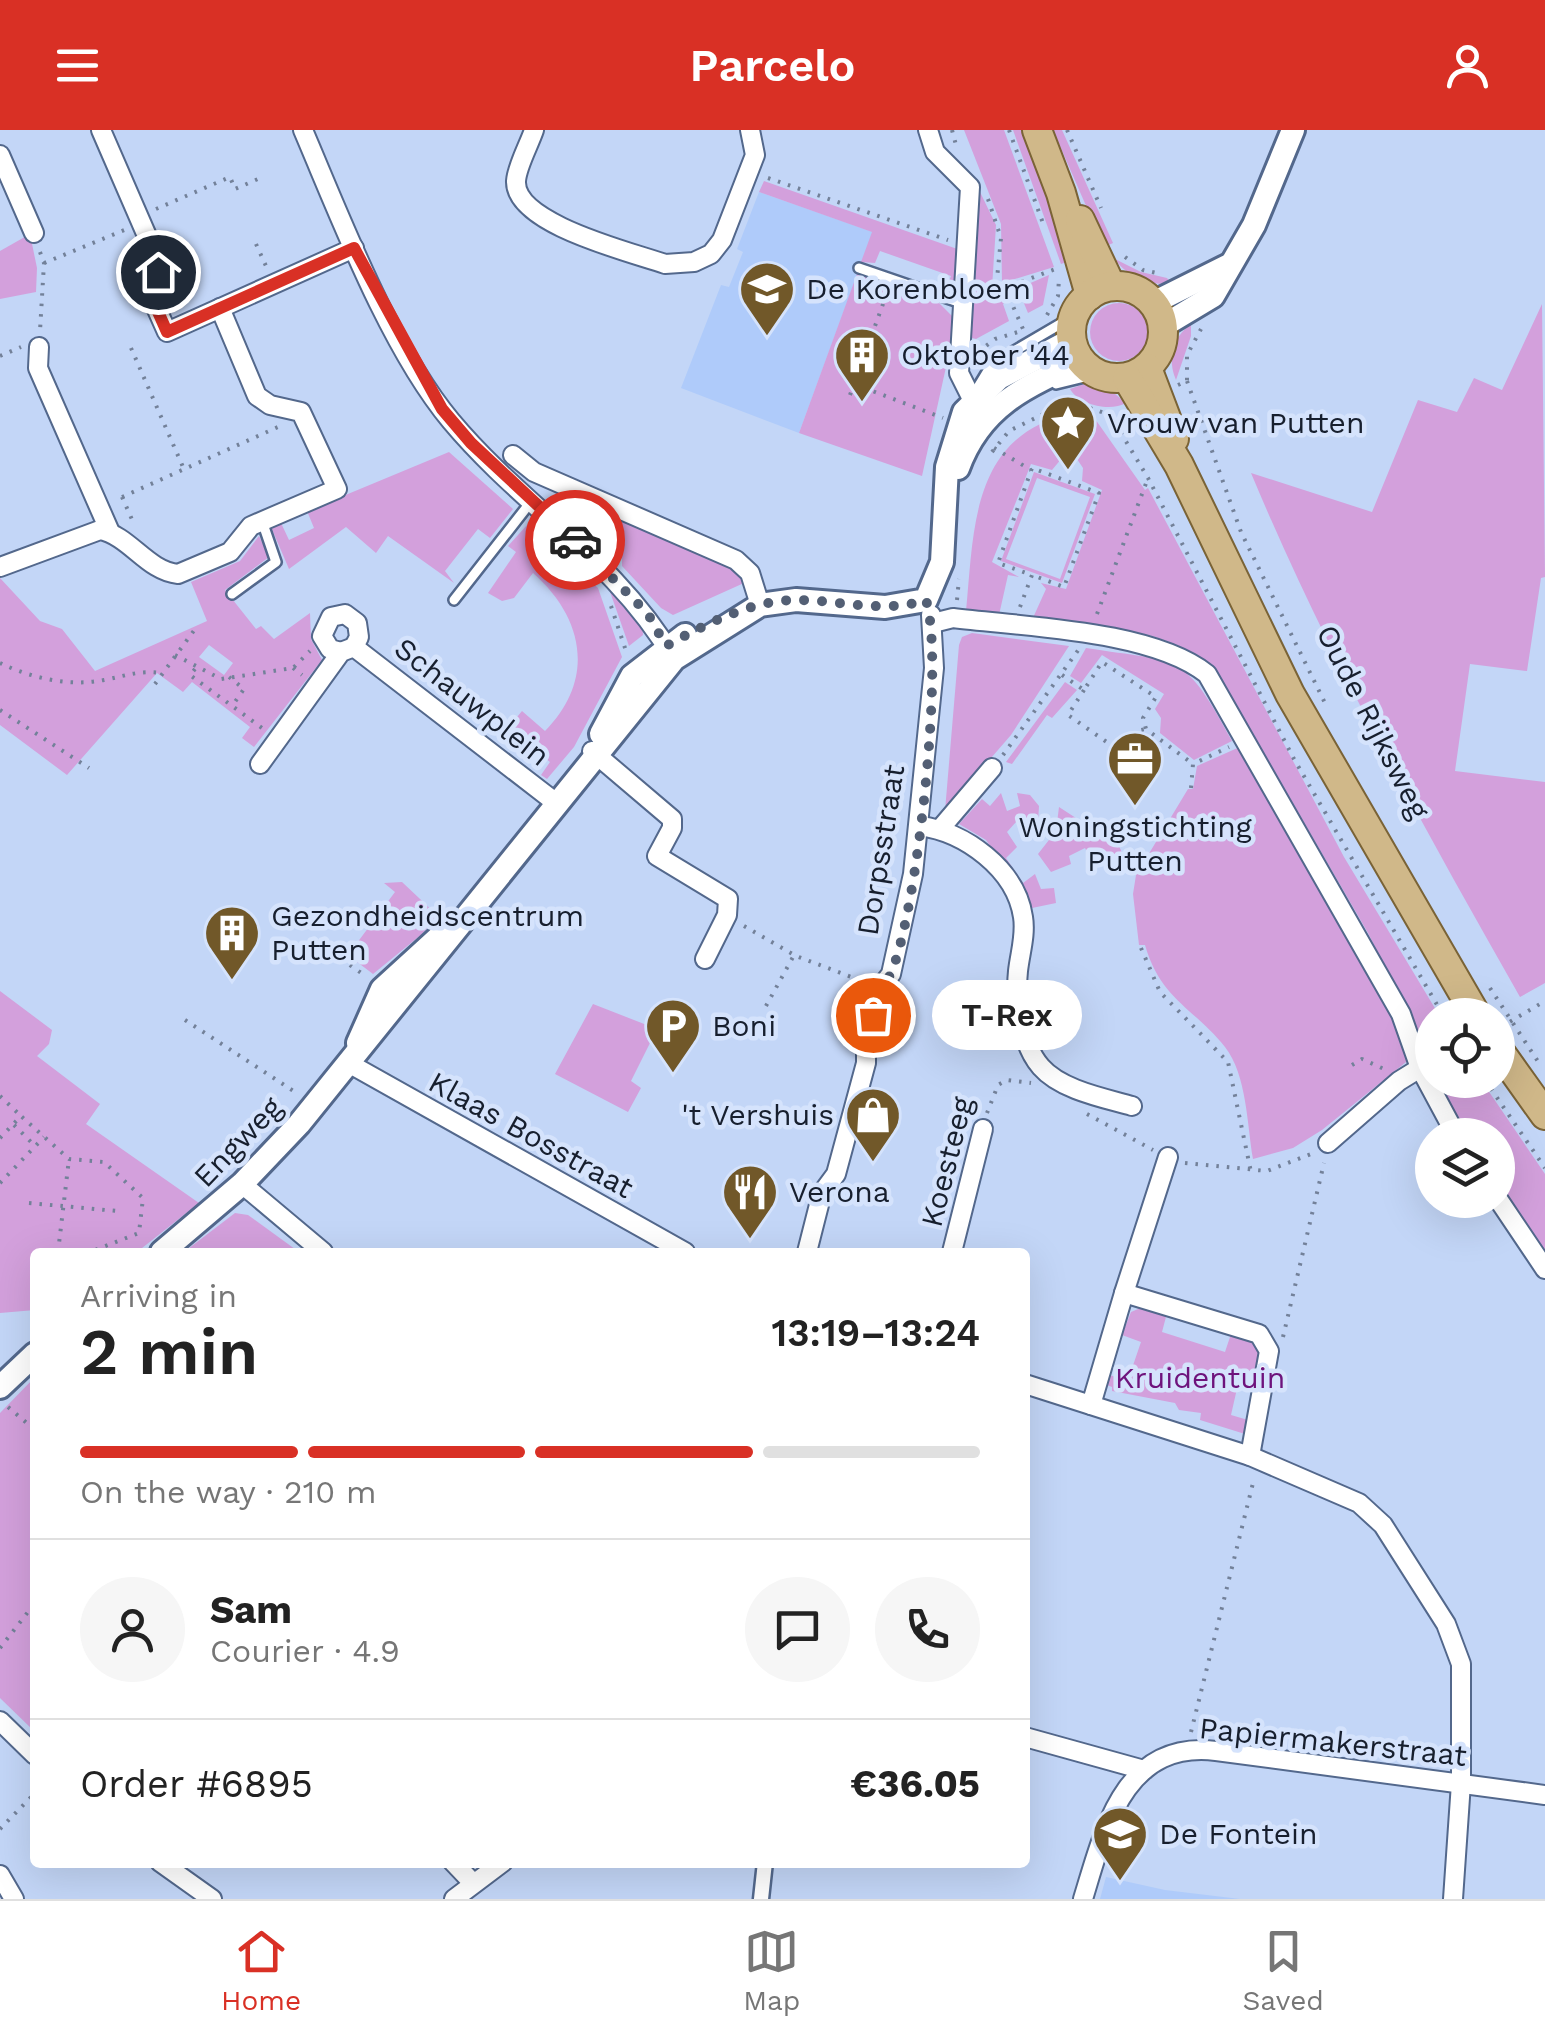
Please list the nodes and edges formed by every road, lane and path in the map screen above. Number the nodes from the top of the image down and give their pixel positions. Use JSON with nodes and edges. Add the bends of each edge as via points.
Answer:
{"nodes":[{"id":1,"x":101,"y":130,"type":"edge"},
{"id":2,"x":303,"y":130,"type":"edge"},
{"id":3,"x":534,"y":130,"type":"edge"},
{"id":4,"x":750,"y":130,"type":"edge"},
{"id":5,"x":928,"y":130,"type":"edge"},
{"id":6,"x":1009,"y":130,"type":"edge"},
{"id":7,"x":1036,"y":130,"type":"edge"},
{"id":8,"x":1068,"y":130,"type":"edge"},
{"id":9,"x":1293,"y":130,"type":"edge"},
{"id":10,"x":0,"y":155,"type":"edge"},
{"id":11,"x":749,"y":172,"type":"junction"},
{"id":12,"x":258,"y":179,"type":"dead end"},
{"id":13,"x":970,"y":187,"type":"junction"},
{"id":14,"x":1106,"y":219,"type":"dead end"},
{"id":15,"x":140,"y":220,"type":"junction"},
{"id":16,"x":1046,"y":232,"type":"dead end"},
{"id":17,"x":34,"y":233,"type":"joint"},
{"id":18,"x":256,"y":244,"type":"dead end"},
{"id":19,"x":354,"y":248,"type":"junction"},
{"id":20,"x":969,"y":248,"type":"junction"},
{"id":21,"x":1056,"y":261,"type":"dead end"},
{"id":22,"x":44,"y":263,"type":"junction"},
{"id":23,"x":859,"y":268,"type":"dead end"},
{"id":24,"x":1058,"y":268,"type":"junction"},
{"id":25,"x":892,"y":279,"type":"junction"},
{"id":26,"x":274,"y":284,"type":"junction"},
{"id":27,"x":966,"y":284,"type":"junction"},
{"id":28,"x":1005,"y":288,"type":"junction"},
{"id":29,"x":996,"y":289,"type":"junction"},
{"id":30,"x":964,"y":304,"type":"junction"},
{"id":31,"x":220,"y":308,"type":"junction"},
{"id":32,"x":1158,"y":315,"type":"junction"},
{"id":33,"x":1081,"y":327,"type":"junction"},
{"id":34,"x":1024,"y":331,"type":"dead end"},
{"id":35,"x":39,"y":348,"type":"joint"},
{"id":36,"x":131,"y":348,"type":"dead end"},
{"id":37,"x":1137,"y":373,"type":"junction"},
{"id":38,"x":1187,"y":381,"type":"dead end"},
{"id":39,"x":850,"y":395,"type":"dead end"},
{"id":40,"x":977,"y":410,"type":"junction"},
{"id":41,"x":304,"y":416,"type":"junction"},
{"id":42,"x":513,"y":455,"type":"dead end"},
{"id":43,"x":985,"y":462,"type":"dead end"},
{"id":44,"x":184,"y":470,"type":"junction"},
{"id":45,"x":1148,"y":478,"type":"junction"},
{"id":46,"x":122,"y":497,"type":"dead end"},
{"id":47,"x":532,"y":500,"type":"junction"},
{"id":48,"x":947,"y":505,"type":"junction"},
{"id":49,"x":262,"y":521,"type":"junction"},
{"id":50,"x":110,"y":532,"type":"junction"},
{"id":51,"x":600,"y":562,"type":"junction"},
{"id":52,"x":0,"y":568,"type":"edge"},
{"id":53,"x":960,"y":575,"type":"dead end"},
{"id":54,"x":1032,"y":575,"type":"junction"},
{"id":55,"x":232,"y":594,"type":"dead end"},
{"id":56,"x":454,"y":600,"type":"dead end"},
{"id":57,"x":760,"y":605,"type":"junction"},
{"id":58,"x":930,"y":612,"type":"junction"},
{"id":59,"x":953,"y":618,"type":"junction"},
{"id":60,"x":198,"y":625,"type":"dead end"},
{"id":61,"x":1013,"y":626,"type":"junction"},
{"id":62,"x":322,"y":636,"type":"junction"},
{"id":63,"x":1089,"y":636,"type":"junction"},
{"id":64,"x":348,"y":649,"type":"junction"},
{"id":65,"x":670,"y":652,"type":"junction"},
{"id":66,"x":175,"y":655,"type":"junction"},
{"id":67,"x":630,"y":661,"type":"dead end"},
{"id":68,"x":0,"y":663,"type":"edge"},
{"id":69,"x":262,"y":664,"type":"dead end"},
{"id":70,"x":293,"y":668,"type":"junction"},
{"id":71,"x":195,"y":669,"type":"junction"},
{"id":72,"x":228,"y":670,"type":"dead end"},
{"id":73,"x":263,"y":672,"type":"junction"},
{"id":74,"x":270,"y":672,"type":"junction"},
{"id":75,"x":160,"y":673,"type":"junction"},
{"id":76,"x":1060,"y":674,"type":"junction"},
{"id":77,"x":232,"y":676,"type":"junction"},
{"id":78,"x":271,"y":679,"type":"dead end"},
{"id":79,"x":155,"y":684,"type":"dead end"},
{"id":80,"x":293,"y":689,"type":"dead end"},
{"id":81,"x":1084,"y":690,"type":"junction"},
{"id":82,"x":232,"y":706,"type":"junction"},
{"id":83,"x":0,"y":710,"type":"edge"},
{"id":84,"x":1328,"y":710,"type":"dead end"},
{"id":85,"x":272,"y":715,"type":"dead end"},
{"id":86,"x":1143,"y":718,"type":"junction"},
{"id":87,"x":1146,"y":729,"type":"junction"},
{"id":88,"x":1135,"y":730,"type":"junction"},
{"id":89,"x":1247,"y":739,"type":"junction"},
{"id":90,"x":591,"y":758,"type":"junction"},
{"id":91,"x":260,"y":764,"type":"dead end"},
{"id":92,"x":1193,"y":764,"type":"junction"},
{"id":93,"x":89,"y":768,"type":"dead end"},
{"id":94,"x":992,"y":768,"type":"joint"},
{"id":95,"x":1191,"y":788,"type":"dead end"},
{"id":96,"x":555,"y":802,"type":"junction"},
{"id":97,"x":920,"y":826,"type":"junction"},
{"id":98,"x":940,"y":829,"type":"junction"},
{"id":99,"x":727,"y":916,"type":"junction"},
{"id":100,"x":462,"y":918,"type":"junction"},
{"id":101,"x":324,"y":947,"type":"dead end"},
{"id":102,"x":1141,"y":948,"type":"dead end"},
{"id":103,"x":794,"y":955,"type":"junction"},
{"id":104,"x":704,"y":959,"type":"dead end"},
{"id":105,"x":1481,"y":974,"type":"dead end"},
{"id":106,"x":880,"y":988,"type":"junction"},
{"id":107,"x":382,"y":989,"type":"junction"},
{"id":108,"x":1433,"y":998,"type":"edge"},
{"id":109,"x":1466,"y":998,"type":"edge"},
{"id":110,"x":1496,"y":998,"type":"edge"},
{"id":111,"x":1545,"y":1000,"type":"edge"},
{"id":112,"x":766,"y":1006,"type":"dead end"},
{"id":113,"x":1515,"y":1018,"type":"edge"},
{"id":114,"x":186,"y":1020,"type":"dead end"},
{"id":115,"x":1515,"y":1028,"type":"edge"},
{"id":116,"x":1415,"y":1050,"type":"edge"},
{"id":117,"x":350,"y":1064,"type":"junction"},
{"id":118,"x":1352,"y":1066,"type":"dead end"},
{"id":119,"x":1415,"y":1071,"type":"edge"},
{"id":120,"x":1545,"y":1071,"type":"edge"},
{"id":121,"x":1515,"y":1073,"type":"edge"},
{"id":122,"x":1399,"y":1081,"type":"junction"},
{"id":123,"x":1035,"y":1084,"type":"dead end"},
{"id":124,"x":0,"y":1096,"type":"edge"},
{"id":125,"x":1497,"y":1098,"type":"edge"},
{"id":126,"x":315,"y":1105,"type":"junction"},
{"id":127,"x":1132,"y":1106,"type":"dead end"},
{"id":128,"x":1086,"y":1114,"type":"dead end"},
{"id":129,"x":1545,"y":1115,"type":"edge"},
{"id":130,"x":22,"y":1116,"type":"junction"},
{"id":131,"x":13,"y":1124,"type":"junction"},
{"id":132,"x":983,"y":1129,"type":"joint"},
{"id":133,"x":44,"y":1137,"type":"junction"},
{"id":134,"x":0,"y":1138,"type":"edge"},
{"id":135,"x":1328,"y":1143,"type":"junction"},
{"id":136,"x":36,"y":1146,"type":"junction"},
{"id":137,"x":1168,"y":1157,"type":"junction"},
{"id":138,"x":69,"y":1159,"type":"junction"},
{"id":139,"x":1545,"y":1168,"type":"edge"},
{"id":140,"x":1251,"y":1172,"type":"junction"},
{"id":141,"x":0,"y":1182,"type":"edge"},
{"id":142,"x":242,"y":1184,"type":"junction"},
{"id":143,"x":29,"y":1202,"type":"dead end"},
{"id":144,"x":64,"y":1206,"type":"junction"},
{"id":145,"x":117,"y":1212,"type":"dead end"},
{"id":146,"x":141,"y":1214,"type":"junction"},
{"id":147,"x":149,"y":1214,"type":"dead end"},
{"id":148,"x":1511,"y":1218,"type":"edge"},
{"id":149,"x":59,"y":1248,"type":"edge"},
{"id":150,"x":100,"y":1248,"type":"edge"},
{"id":151,"x":167,"y":1248,"type":"edge"},
{"id":152,"x":318,"y":1248,"type":"edge"},
{"id":153,"x":678,"y":1248,"type":"edge"},
{"id":154,"x":808,"y":1248,"type":"edge"},
{"id":155,"x":953,"y":1248,"type":"edge"},
{"id":156,"x":1545,"y":1269,"type":"edge"},
{"id":157,"x":1124,"y":1294,"type":"junction"},
{"id":158,"x":1269,"y":1351,"type":"junction"},
{"id":159,"x":30,"y":1359,"type":"edge"},
{"id":160,"x":1030,"y":1386,"type":"edge"},
{"id":161,"x":0,"y":1388,"type":"edge"},
{"id":162,"x":0,"y":1400,"type":"edge"},
{"id":163,"x":1091,"y":1405,"type":"junction"},
{"id":164,"x":30,"y":1426,"type":"edge"},
{"id":165,"x":1250,"y":1456,"type":"junction"},
{"id":166,"x":30,"y":1609,"type":"edge"},
{"id":167,"x":0,"y":1648,"type":"edge"},
{"id":168,"x":0,"y":1721,"type":"edge"},
{"id":169,"x":1030,"y":1738,"type":"edge"},
{"id":170,"x":30,"y":1751,"type":"edge"},
{"id":171,"x":1186,"y":1751,"type":"junction"},
{"id":172,"x":1144,"y":1770,"type":"junction"},
{"id":173,"x":1460,"y":1784,"type":"junction"},
{"id":174,"x":1545,"y":1794,"type":"edge"},
{"id":175,"x":30,"y":1798,"type":"edge"},
{"id":176,"x":0,"y":1829,"type":"edge"},
{"id":177,"x":168,"y":1868,"type":"edge"},
{"id":178,"x":459,"y":1868,"type":"edge"},
{"id":179,"x":494,"y":1868,"type":"edge"},
{"id":180,"x":764,"y":1868,"type":"edge"},
{"id":181,"x":0,"y":1874,"type":"edge"},
{"id":182,"x":472,"y":1882,"type":"junction"},
{"id":183,"x":14,"y":1899,"type":"edge"},
{"id":184,"x":212,"y":1899,"type":"edge"},
{"id":185,"x":454,"y":1899,"type":"edge"},
{"id":186,"x":761,"y":1899,"type":"edge"},
{"id":187,"x":1083,"y":1899,"type":"edge"},
{"id":188,"x":1454,"y":1899,"type":"edge"}],
"edges":[{"from":1,"to":15,"type":"street"},
{"from":2,"to":19,"type":"street"},
{"from":3,"to":11,"type":"street","via":[[516,183],[525,208],[665,264],[712,254]]},
{"from":4,"to":11,"type":"street","via":[[756,144]]},
{"from":5,"to":13,"type":"street","via":[[935,152]]},
{"from":6,"to":16,"type":"path"},
{"from":7,"to":33,"type":"main road","via":[[1061,193]]},
{"from":8,"to":14,"type":"path"},
{"from":9,"to":32,"type":"street","via":[[1254,226],[1227,266]]},
{"from":10,"to":17,"type":"street"},
{"from":11,"to":20,"type":"path"},
{"from":12,"to":15,"type":"path","via":[[236,189],[230,177]]},
{"from":13,"to":20,"type":"street"},
{"from":13,"to":29,"type":"path","via":[[985,193],[998,223]]},
{"from":15,"to":22,"type":"path"},
{"from":15,"to":31,"type":"street","via":[[157,260],[155,305],[167,332]]},
{"from":17,"to":22,"type":"path"},
{"from":18,"to":26,"type":"path"},
{"from":19,"to":26,"type":"street"},
{"from":19,"to":47,"type":"street","via":[[442,409]]},
{"from":20,"to":27,"type":"street"},
{"from":21,"to":24,"type":"path"},
{"from":22,"to":35,"type":"path"},
{"from":23,"to":25,"type":"lane"},
{"from":24,"to":28,"type":"path"},
{"from":24,"to":33,"type":"path","via":[[1058,296]]},
{"from":25,"to":30,"type":"lane"},
{"from":25,"to":39,"type":"path"},
{"from":26,"to":31,"type":"street"},
{"from":27,"to":29,"type":"path"},
{"from":27,"to":30,"type":"street"},
{"from":28,"to":29,"type":"path"},
{"from":28,"to":34,"type":"path"},
{"from":30,"to":40,"type":"street","via":[[959,373]]},
{"from":31,"to":41,"type":"street","via":[[257,396]]},
{"from":32,"to":33,"type":"main road","via":[[1134,290]]},
{"from":32,"to":37,"type":"main road","via":[[1160,349]]},
{"from":33,"to":37,"type":"main road"},
{"from":33,"to":40,"type":"street","name":"Dorpsstraat","via":[[999,378]]},
{"from":33,"to":48,"type":"lane","name":"Dorpsstraat","via":[[1044,390],[982,440]]},
{"from":35,"to":50,"type":"street","via":[[38,368]]},
{"from":36,"to":44,"type":"path"},
{"from":37,"to":109,"type":"main road","name":"Oude Rijksweg","via":[[1170,420],[1179,465],[1290,694]]},
{"from":38,"to":84,"type":"path","name":"Oude Rijksweg","via":[[1241,532]]},
{"from":40,"to":48,"type":"street","name":"Dorpsstraat","via":[[951,446]]},
{"from":41,"to":44,"type":"path"},
{"from":41,"to":49,"type":"street","via":[[337,489]]},
{"from":42,"to":57,"type":"street","via":[[534,472],[736,560],[750,573]]},
{"from":43,"to":45,"type":"path","via":[[1010,431],[1070,401],[1110,415]]},
{"from":44,"to":46,"type":"path"},
{"from":45,"to":63,"type":"path"},
{"from":45,"to":108,"type":"path","via":[[1294,759]]},
{"from":47,"to":51,"type":"street"},
{"from":47,"to":56,"type":"lane"},
{"from":48,"to":58,"type":"street","name":"Dorpsstraat"},
{"from":49,"to":50,"type":"street","via":[[230,552],[178,574]]},
{"from":49,"to":55,"type":"lane","via":[[276,562]]},
{"from":50,"to":52,"type":"street","via":[[90,531]]},
{"from":51,"to":65,"type":"street","via":[[648,614]]},
{"from":51,"to":67,"type":"path"},
{"from":53,"to":59,"type":"path"},
{"from":54,"to":54,"type":"path","via":[[1064,586],[1099,493],[1032,468],[998,563]]},
{"from":54,"to":61,"type":"path"},
{"from":57,"to":58,"type":"street","name":"Engweg","via":[[796,600]]},
{"from":57,"to":65,"type":"street","name":"Engweg"},
{"from":58,"to":59,"type":"street"},
{"from":58,"to":97,"type":"street","name":"Dorpsstraat"},
{"from":59,"to":61,"type":"street"},
{"from":60,"to":66,"type":"path"},
{"from":61,"to":63,"type":"street"},
{"from":62,"to":64,"type":"street","name":"Schauwplein","via":[[330,649]]},
{"from":62,"to":64,"type":"street","name":"Schauwplein","via":[[325,622],[345,614],[360,630]]},
{"from":62,"to":70,"type":"path"},
{"from":63,"to":76,"type":"path"},
{"from":63,"to":89,"type":"street","via":[[1187,658],[1207,674]]},
{"from":64,"to":91,"type":"street"},
{"from":64,"to":96,"type":"street","name":"Schauwplein"},
{"from":65,"to":90,"type":"street","name":"Engweg"},
{"from":66,"to":71,"type":"path"},
{"from":66,"to":75,"type":"path"},
{"from":68,"to":75,"type":"path","via":[[76,682]]},
{"from":69,"to":74,"type":"path"},
{"from":70,"to":74,"type":"path"},
{"from":70,"to":80,"type":"path","via":[[303,676]]},
{"from":71,"to":77,"type":"path"},
{"from":71,"to":82,"type":"path","via":[[190,676]]},
{"from":72,"to":77,"type":"path"},
{"from":73,"to":74,"type":"path"},
{"from":73,"to":77,"type":"path"},
{"from":73,"to":78,"type":"path"},
{"from":75,"to":79,"type":"path"},
{"from":76,"to":81,"type":"path"},
{"from":76,"to":94,"type":"path"},
{"from":77,"to":82,"type":"path","via":[[244,689]]},
{"from":81,"to":86,"type":"path","via":[[1102,662],[1156,697]]},
{"from":81,"to":88,"type":"path","via":[[1068,715],[1121,752]]},
{"from":82,"to":85,"type":"path","via":[[262,728]]},
{"from":83,"to":93,"type":"path"},
{"from":86,"to":87,"type":"path"},
{"from":86,"to":88,"type":"path"},
{"from":87,"to":88,"type":"path"},
{"from":87,"to":92,"type":"path"},
{"from":89,"to":92,"type":"path"},
{"from":89,"to":116,"type":"street"},
{"from":90,"to":96,"type":"street","name":"Engweg"},
{"from":90,"to":99,"type":"street","via":[[667,812],[672,828],[657,856],[728,899]]},
{"from":92,"to":95,"type":"path"},
{"from":94,"to":98,"type":"street"},
{"from":96,"to":100,"type":"street","name":"Engweg"},
{"from":97,"to":98,"type":"street"},
{"from":97,"to":106,"type":"street","name":"Dorpsstraat","via":[[904,919]]},
{"from":98,"to":127,"type":"street","via":[[974,845],[1019,902],[1019,1000],[1042,1068],[1094,1096]]},
{"from":99,"to":103,"type":"path"},
{"from":99,"to":104,"type":"street"},
{"from":100,"to":107,"type":"street","name":"Engweg"},
{"from":100,"to":117,"type":"street","name":"Engweg"},
{"from":101,"to":107,"type":"path"},
{"from":102,"to":140,"type":"path","via":[[1160,992],[1228,1062]]},
{"from":103,"to":106,"type":"path"},
{"from":103,"to":112,"type":"path"},
{"from":105,"to":110,"type":"path"},
{"from":106,"to":154,"type":"street","name":"Dorpsstraat","via":[[866,1066]]},
{"from":107,"to":117,"type":"street","name":"Engweg"},
{"from":111,"to":113,"type":"path"},
{"from":114,"to":126,"type":"path"},
{"from":115,"to":120,"type":"path"},
{"from":117,"to":126,"type":"street","name":"Engweg"},
{"from":117,"to":153,"type":"street","name":"Klaas Bosstraat"},
{"from":118,"to":122,"type":"path","via":[[1370,1061]]},
{"from":119,"to":122,"type":"street"},
{"from":121,"to":129,"type":"main road"},
{"from":122,"to":135,"type":"street"},
{"from":123,"to":132,"type":"path","name":"Koesteeg","via":[[998,1085]]},
{"from":124,"to":130,"type":"path"},
{"from":125,"to":139,"type":"path"},
{"from":126,"to":142,"type":"street","name":"Engweg"},
{"from":128,"to":137,"type":"path"},
{"from":130,"to":131,"type":"path"},
{"from":130,"to":133,"type":"path"},
{"from":131,"to":134,"type":"path"},
{"from":131,"to":136,"type":"path"},
{"from":132,"to":155,"type":"street","name":"Koesteeg"},
{"from":133,"to":136,"type":"path"},
{"from":133,"to":138,"type":"path"},
{"from":135,"to":140,"type":"path","via":[[1283,1168]]},
{"from":135,"to":158,"type":"path","via":[[1286,1334]]},
{"from":136,"to":141,"type":"path"},
{"from":137,"to":140,"type":"path"},
{"from":137,"to":157,"type":"street"},
{"from":138,"to":144,"type":"path"},
{"from":138,"to":146,"type":"path","via":[[104,1162],[143,1198]]},
{"from":142,"to":151,"type":"street","name":"Engweg"},
{"from":142,"to":152,"type":"street"},
{"from":143,"to":144,"type":"path"},
{"from":144,"to":145,"type":"path"},
{"from":144,"to":149,"type":"path"},
{"from":146,"to":147,"type":"path"},
{"from":146,"to":150,"type":"path","via":[[139,1233]]},
{"from":148,"to":156,"type":"street"},
{"from":157,"to":158,"type":"street","via":[[1259,1334]]},
{"from":157,"to":163,"type":"street"},
{"from":158,"to":165,"type":"street"},
{"from":159,"to":161,"type":"street"},
{"from":160,"to":163,"type":"street"},
{"from":162,"to":164,"type":"path"},
{"from":163,"to":165,"type":"street"},
{"from":165,"to":171,"type":"path","via":[[1255,1476]]},
{"from":165,"to":173,"type":"street","via":[[1359,1504],[1392,1539],[1455,1644],[1463,1686]]},
{"from":166,"to":167,"type":"path"},
{"from":168,"to":170,"type":"street"},
{"from":169,"to":172,"type":"street"},
{"from":171,"to":172,"type":"street","name":"Papiermakerstraat"},
{"from":171,"to":173,"type":"street","name":"Papiermakerstraat"},
{"from":172,"to":187,"type":"street","name":"Papiermakerstraat","via":[[1113,1808]]},
{"from":173,"to":174,"type":"street","name":"Papiermakerstraat"},
{"from":173,"to":188,"type":"street"},
{"from":175,"to":176,"type":"path"},
{"from":177,"to":184,"type":"street"},
{"from":178,"to":182,"type":"street"},
{"from":179,"to":182,"type":"street"},
{"from":180,"to":186,"type":"street"},
{"from":181,"to":183,"type":"street"},
{"from":182,"to":185,"type":"street"}]}
